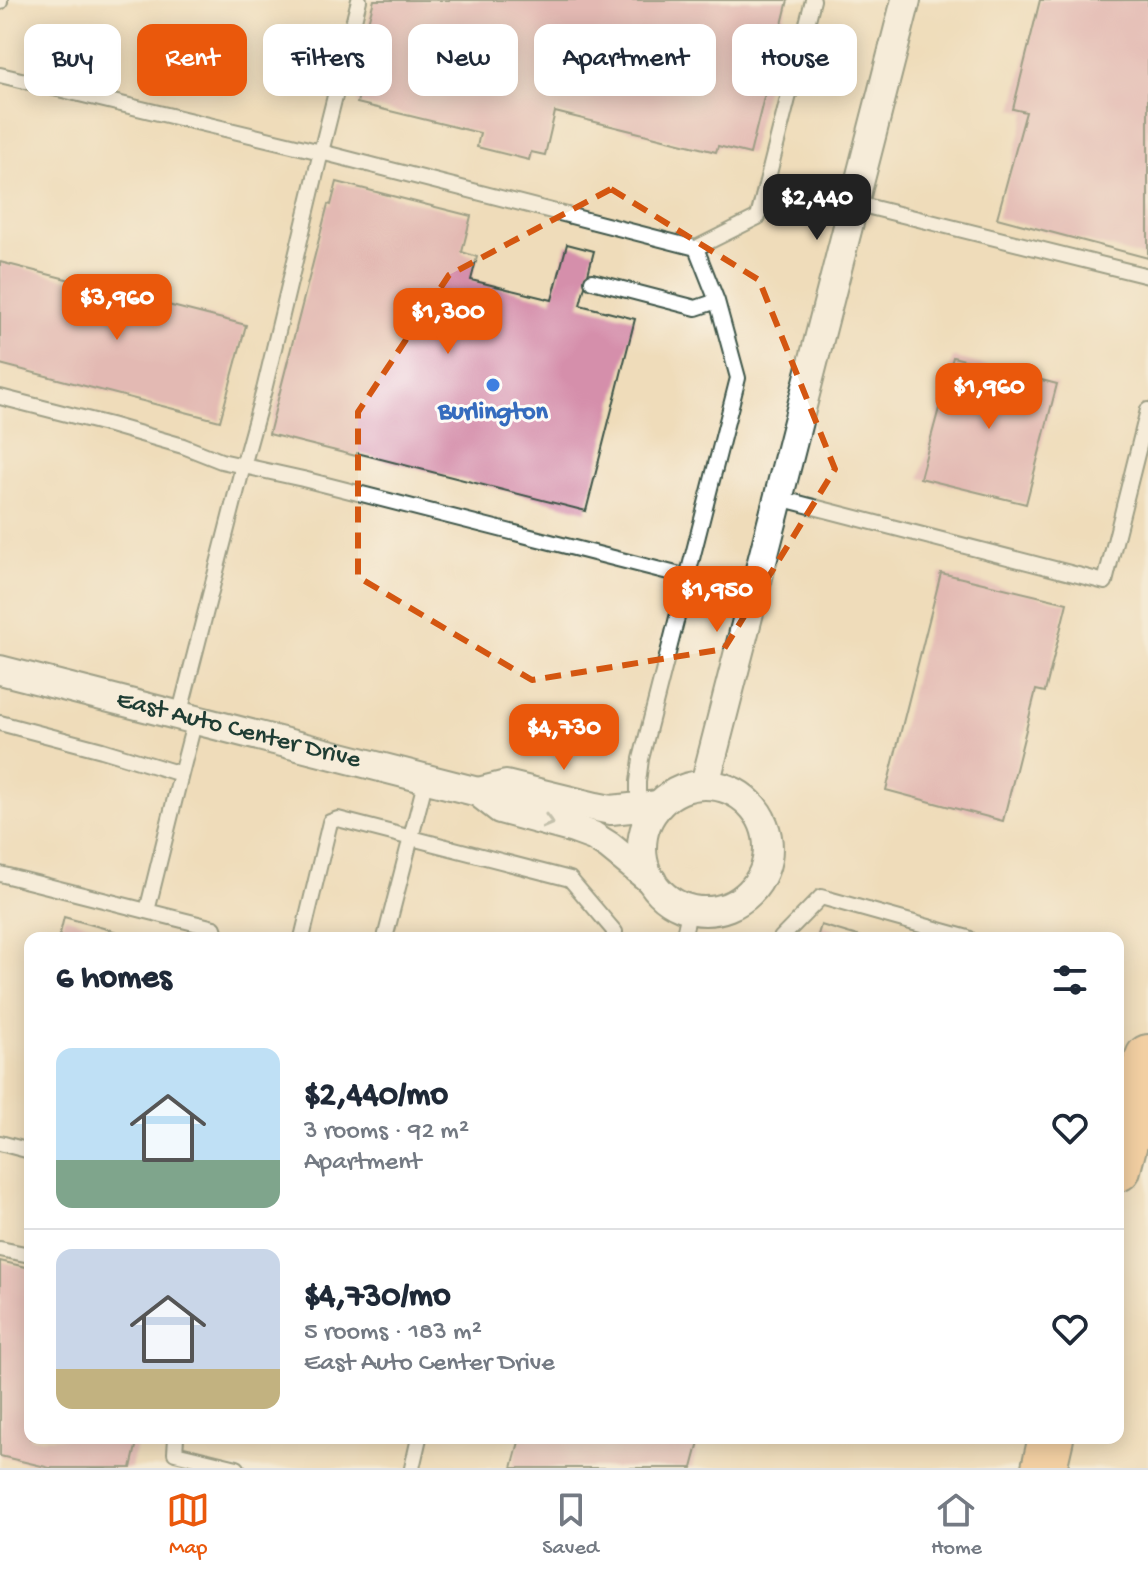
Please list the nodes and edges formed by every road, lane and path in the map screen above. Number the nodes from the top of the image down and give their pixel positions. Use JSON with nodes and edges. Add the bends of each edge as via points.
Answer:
{"nodes":[{"id":1,"x":359,"y":0,"type":"edge"},
{"id":2,"x":813,"y":0,"type":"edge"},
{"id":3,"x":906,"y":0,"type":"edge"},
{"id":4,"x":0,"y":75,"type":"edge"},
{"id":5,"x":321,"y":152,"type":"junction"},
{"id":6,"x":854,"y":203,"type":"junction"},
{"id":7,"x":696,"y":248,"type":"junction"},
{"id":8,"x":1148,"y":276,"type":"edge"},
{"id":9,"x":592,"y":281,"type":"dead end"},
{"id":10,"x":717,"y":301,"type":"junction"},
{"id":11,"x":0,"y":397,"type":"edge"},
{"id":12,"x":1148,"y":410,"type":"edge"},
{"id":13,"x":243,"y":466,"type":"junction"},
{"id":14,"x":779,"y":498,"type":"junction"},
{"id":15,"x":688,"y":577,"type":"junction"},
{"id":16,"x":0,"y":670,"type":"edge"},
{"id":17,"x":187,"y":718,"type":"junction"},
{"id":18,"x":0,"y":723,"type":"edge"},
{"id":19,"x":181,"y":774,"type":"junction"},
{"id":20,"x":426,"y":779,"type":"junction"},
{"id":21,"x":705,"y":784,"type":"junction"},
{"id":22,"x":478,"y":792,"type":"junction"},
{"id":23,"x":649,"y":806,"type":"junction"},
{"id":24,"x":410,"y":837,"type":"junction"},
{"id":25,"x":0,"y":874,"type":"edge"},
{"id":26,"x":652,"y":881,"type":"junction"},
{"id":27,"x":690,"y":909,"type":"junction"},
{"id":28,"x":147,"y":911,"type":"junction"},
{"id":29,"x":215,"y":932,"type":"edge"},
{"id":30,"x":303,"y":932,"type":"edge"},
{"id":31,"x":386,"y":932,"type":"edge"},
{"id":32,"x":615,"y":932,"type":"edge"},
{"id":33,"x":684,"y":932,"type":"edge"},
{"id":34,"x":787,"y":932,"type":"edge"},
{"id":35,"x":946,"y":932,"type":"edge"},
{"id":36,"x":1148,"y":1057,"type":"edge"},
{"id":37,"x":0,"y":1143,"type":"edge"},
{"id":38,"x":1124,"y":1147,"type":"edge"},
{"id":39,"x":24,"y":1149,"type":"edge"},
{"id":40,"x":0,"y":1249,"type":"edge"},
{"id":41,"x":24,"y":1254,"type":"edge"},
{"id":42,"x":176,"y":1444,"type":"edge"},
{"id":43,"x":418,"y":1444,"type":"edge"},
{"id":44,"x":1050,"y":1444,"type":"edge"},
{"id":45,"x":237,"y":1468,"type":"edge"},
{"id":46,"x":412,"y":1468,"type":"edge"},
{"id":47,"x":1044,"y":1468,"type":"edge"}],
"edges":[{"from":1,"to":5,"type":"lane"},
{"from":2,"to":7,"type":"lane","via":[[758,217]]},
{"from":3,"to":6,"type":"street"},
{"from":4,"to":5,"type":"lane"},
{"from":5,"to":7,"type":"lane"},
{"from":5,"to":13,"type":"lane"},
{"from":6,"to":8,"type":"lane"},
{"from":6,"to":14,"type":"street"},
{"from":7,"to":10,"type":"lane"},
{"from":9,"to":10,"type":"lane","via":[[696,308]]},
{"from":10,"to":15,"type":"lane","via":[[738,378]]},
{"from":11,"to":13,"type":"lane"},
{"from":12,"to":14,"type":"lane","via":[[1105,582]]},
{"from":13,"to":15,"type":"lane"},
{"from":13,"to":17,"type":"lane"},
{"from":14,"to":21,"type":"street"},
{"from":15,"to":23,"type":"lane","via":[[641,759],[638,782]]},
{"from":16,"to":17,"type":"street","name":"East Auto Center Drive"},
{"from":17,"to":19,"type":"lane"},
{"from":17,"to":20,"type":"street","name":"East Auto Center Drive"},
{"from":18,"to":19,"type":"lane"},
{"from":19,"to":28,"type":"lane"},
{"from":20,"to":22,"type":"street","name":"East Auto Center Drive"},
{"from":20,"to":24,"type":"lane"},
{"from":21,"to":23,"type":"street","via":[[676,791]]},
{"from":21,"to":27,"type":"street","via":[[734,791],[750,803],[762,818],[768,857],[751,892],[735,904]]},
{"from":22,"to":23,"type":"street","name":"East Auto Center Drive","via":[[506,785],[611,810]]},
{"from":22,"to":26,"type":"street","name":"East Auto Center Drive","one_way":true,"via":[[500,809],[593,836]]},
{"from":23,"to":26,"type":"street","via":[[653,811],[642,853]]},
{"from":24,"to":30,"type":"lane","via":[[338,819],[330,822]]},
{"from":24,"to":31,"type":"lane"},
{"from":24,"to":32,"type":"lane","via":[[570,879]]},
{"from":25,"to":28,"type":"lane"},
{"from":26,"to":27,"type":"street","via":[[661,893]]},
{"from":27,"to":33,"type":"lane"},
{"from":28,"to":29,"type":"lane"},
{"from":34,"to":35,"type":"lane","via":[[821,897]]},
{"from":36,"to":38,"type":"highway"},
{"from":37,"to":39,"type":"lane"},
{"from":40,"to":41,"type":"lane"},
{"from":42,"to":45,"type":"lane","via":[[175,1453]]},
{"from":43,"to":46,"type":"lane"},
{"from":44,"to":47,"type":"highway"}]}
